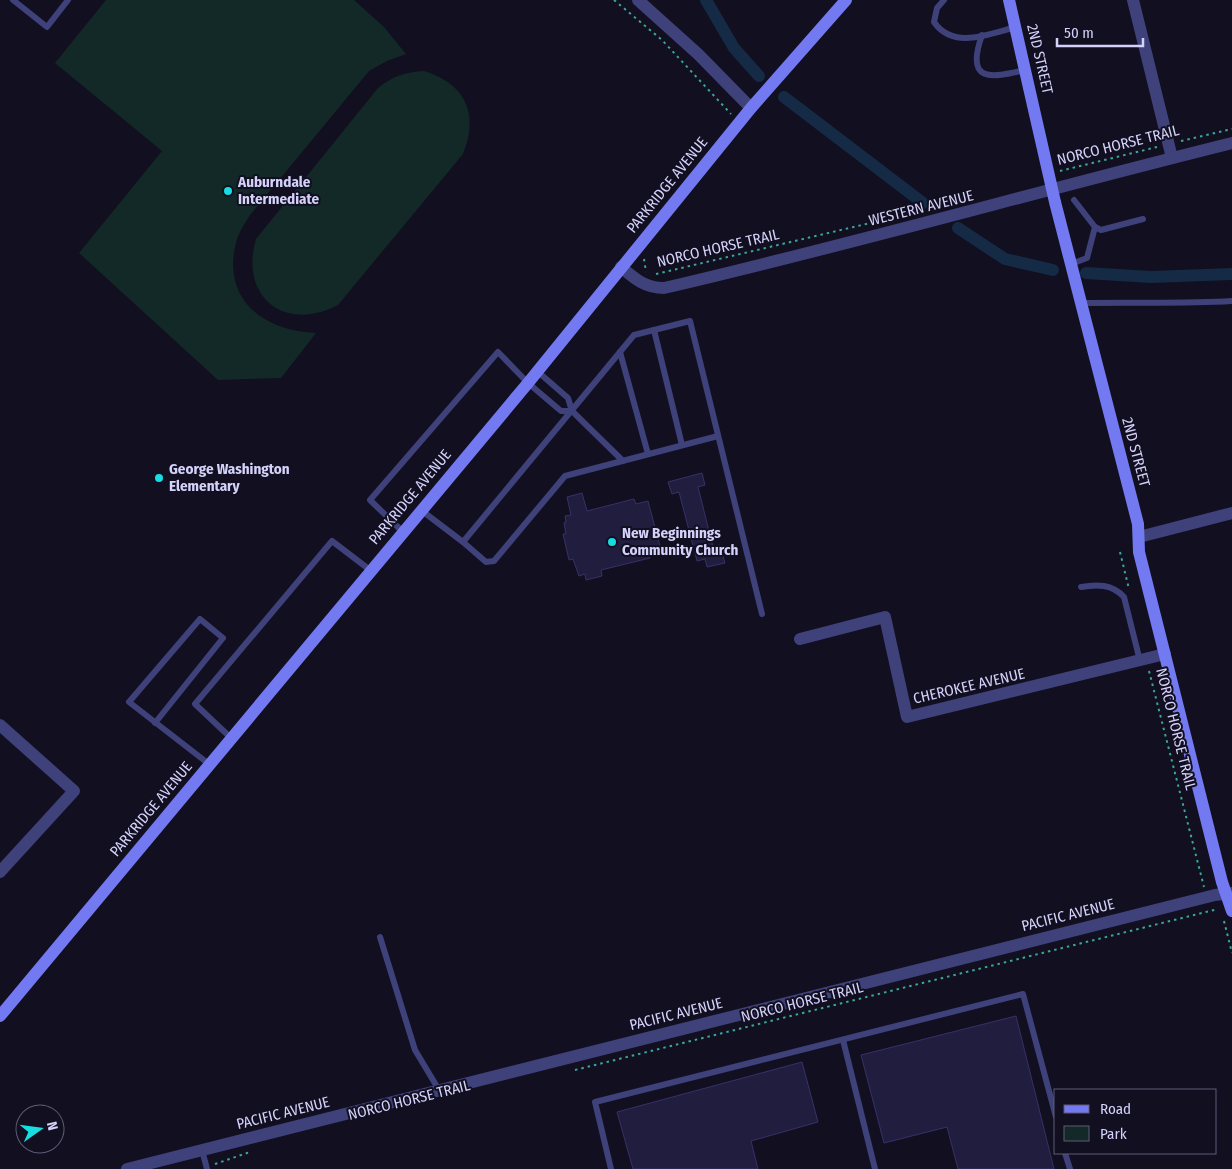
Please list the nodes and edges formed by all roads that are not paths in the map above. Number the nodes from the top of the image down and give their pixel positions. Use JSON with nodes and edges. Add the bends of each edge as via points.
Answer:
{"nodes":[{"id":1,"x":13,"y":0,"type":"edge"},
{"id":2,"x":68,"y":0,"type":"edge"},
{"id":3,"x":638,"y":0,"type":"edge"},
{"id":4,"x":846,"y":0,"type":"edge"},
{"id":5,"x":944,"y":0,"type":"edge"},
{"id":6,"x":1009,"y":0,"type":"edge"},
{"id":7,"x":1133,"y":0,"type":"edge"},
{"id":8,"x":1016,"y":27,"type":"junction"},
{"id":9,"x":982,"y":35,"type":"junction"},
{"id":10,"x":1025,"y":70,"type":"junction"},
{"id":11,"x":751,"y":108,"type":"junction"},
{"id":12,"x":1232,"y":143,"type":"edge"},
{"id":13,"x":1172,"y":158,"type":"junction"},
{"id":14,"x":1053,"y":189,"type":"junction"},
{"id":15,"x":1074,"y":200,"type":"dead end"},
{"id":16,"x":1143,"y":219,"type":"dead end"},
{"id":17,"x":1095,"y":227,"type":"junction"},
{"id":18,"x":1070,"y":260,"type":"junction"},
{"id":19,"x":621,"y":267,"type":"junction"},
{"id":20,"x":1232,"y":301,"type":"edge"},
{"id":21,"x":1081,"y":303,"type":"junction"},
{"id":22,"x":654,"y":330,"type":"junction"},
{"id":23,"x":620,"y":352,"type":"junction"},
{"id":24,"x":537,"y":371,"type":"junction"},
{"id":25,"x":528,"y":383,"type":"junction"},
{"id":26,"x":572,"y":411,"type":"junction"},
{"id":27,"x":718,"y":436,"type":"junction"},
{"id":28,"x":682,"y":446,"type":"junction"},
{"id":29,"x":648,"y":454,"type":"junction"},
{"id":30,"x":623,"y":461,"type":"junction"},
{"id":31,"x":420,"y":510,"type":"junction"},
{"id":32,"x":1232,"y":513,"type":"edge"},
{"id":33,"x":402,"y":531,"type":"junction"},
{"id":34,"x":1139,"y":537,"type":"junction"},
{"id":35,"x":463,"y":542,"type":"junction"},
{"id":36,"x":370,"y":570,"type":"junction"},
{"id":37,"x":1081,"y":587,"type":"dead end"},
{"id":38,"x":762,"y":614,"type":"dead end"},
{"id":39,"x":800,"y":639,"type":"dead end"},
{"id":40,"x":1166,"y":654,"type":"junction"},
{"id":41,"x":1143,"y":660,"type":"junction"},
{"id":42,"x":155,"y":723,"type":"junction"},
{"id":43,"x":0,"y":725,"type":"edge"},
{"id":44,"x":231,"y":738,"type":"junction"},
{"id":45,"x":209,"y":764,"type":"junction"},
{"id":46,"x":0,"y":872,"type":"edge"},
{"id":47,"x":1227,"y":906,"type":"edge"},
{"id":48,"x":380,"y":937,"type":"dead end"},
{"id":49,"x":0,"y":1016,"type":"edge"},
{"id":50,"x":842,"y":1040,"type":"junction"},
{"id":51,"x":438,"y":1090,"type":"junction"},
{"id":52,"x":1054,"y":1110,"type":"edge"},
{"id":53,"x":202,"y":1150,"type":"junction"},
{"id":54,"x":1065,"y":1154,"type":"edge"},
{"id":55,"x":207,"y":1168,"type":"edge"},
{"id":56,"x":127,"y":1169,"type":"edge"},
{"id":57,"x":611,"y":1169,"type":"edge"},
{"id":58,"x":875,"y":1169,"type":"edge"},
{"id":59,"x":1070,"y":1169,"type":"edge"}],
"edges":[{"from":1,"to":2,"type":"lane","via":[[47,27]]},
{"from":3,"to":11,"type":"street"},
{"from":4,"to":11,"type":"street","name":"PARKRIDGE AVENUE"},
{"from":5,"to":9,"type":"lane","via":[[937,8],[934,22],[941,31],[958,39]]},
{"from":6,"to":8,"type":"street","name":"2ND STREET"},
{"from":7,"to":13,"type":"street"},
{"from":8,"to":9,"type":"lane"},
{"from":8,"to":10,"type":"street","name":"2ND STREET"},
{"from":9,"to":10,"type":"lane","via":[[976,52],[977,67],[984,74],[996,77]]},
{"from":10,"to":14,"type":"street","name":"2ND STREET"},
{"from":11,"to":19,"type":"street","name":"PARKRIDGE AVENUE"},
{"from":12,"to":13,"type":"street","name":"WESTERN AVENUE"},
{"from":13,"to":14,"type":"street","name":"WESTERN AVENUE"},
{"from":14,"to":18,"type":"street","name":"2ND STREET"},
{"from":14,"to":19,"type":"street","name":"WESTERN AVENUE","via":[[664,288],[651,288],[635,280]]},
{"from":15,"to":17,"type":"lane"},
{"from":16,"to":17,"type":"lane","via":[[1101,230]]},
{"from":17,"to":18,"type":"lane","via":[[1088,258]]},
{"from":18,"to":21,"type":"street","name":"2ND STREET"},
{"from":19,"to":24,"type":"street","name":"PARKRIDGE AVENUE"},
{"from":20,"to":21,"type":"lane"},
{"from":21,"to":34,"type":"street","name":"2ND STREET"},
{"from":22,"to":23,"type":"lane","via":[[634,335]]},
{"from":22,"to":27,"type":"lane","via":[[690,320]]},
{"from":22,"to":28,"type":"lane"},
{"from":23,"to":26,"type":"lane"},
{"from":23,"to":29,"type":"lane"},
{"from":24,"to":25,"type":"street","name":"PARKRIDGE AVENUE"},
{"from":24,"to":26,"type":"lane","via":[[568,398]]},
{"from":25,"to":26,"type":"lane","via":[[561,411]]},
{"from":25,"to":31,"type":"street","name":"PARKRIDGE AVENUE"},
{"from":25,"to":33,"type":"lane","via":[[498,352],[370,500]]},
{"from":26,"to":30,"type":"lane"},
{"from":26,"to":35,"type":"lane"},
{"from":27,"to":28,"type":"lane"},
{"from":27,"to":38,"type":"lane"},
{"from":28,"to":29,"type":"lane"},
{"from":29,"to":30,"type":"lane"},
{"from":30,"to":35,"type":"lane","via":[[565,476],[494,561],[486,562]]},
{"from":31,"to":33,"type":"street","name":"PARKRIDGE AVENUE"},
{"from":31,"to":35,"type":"lane"},
{"from":32,"to":34,"type":"street"},
{"from":33,"to":36,"type":"street","name":"PARKRIDGE AVENUE"},
{"from":34,"to":40,"type":"street","name":"2ND STREET","via":[[1139,552]]},
{"from":36,"to":44,"type":"street","name":"PARKRIDGE AVENUE"},
{"from":36,"to":44,"type":"lane","via":[[332,541],[195,704]]},
{"from":37,"to":41,"type":"lane","via":[[1097,584],[1117,590],[1124,597]]},
{"from":39,"to":41,"type":"street","name":"CHEROKEE AVENUE","via":[[885,617],[907,717]]},
{"from":40,"to":41,"type":"street","name":"CHEROKEE AVENUE"},
{"from":40,"to":47,"type":"street","name":"2ND STREET"},
{"from":42,"to":42,"type":"lane","via":[[129,702],[200,619],[223,638]]},
{"from":42,"to":45,"type":"lane"},
{"from":43,"to":46,"type":"street","via":[[74,791]]},
{"from":44,"to":45,"type":"street","name":"PARKRIDGE AVENUE"},
{"from":45,"to":49,"type":"street","name":"PARKRIDGE AVENUE"},
{"from":47,"to":51,"type":"street","name":"PACIFIC AVENUE","via":[[1206,897]]},
{"from":48,"to":51,"type":"lane","via":[[415,1050]]},
{"from":50,"to":52,"type":"lane","via":[[1023,994]]},
{"from":50,"to":57,"type":"lane","via":[[594,1102]]},
{"from":50,"to":58,"type":"lane"},
{"from":51,"to":53,"type":"street","name":"PACIFIC AVENUE"},
{"from":53,"to":55,"type":"lane"},
{"from":53,"to":56,"type":"street","name":"PACIFIC AVENUE"},
{"from":54,"to":59,"type":"lane"}]}
